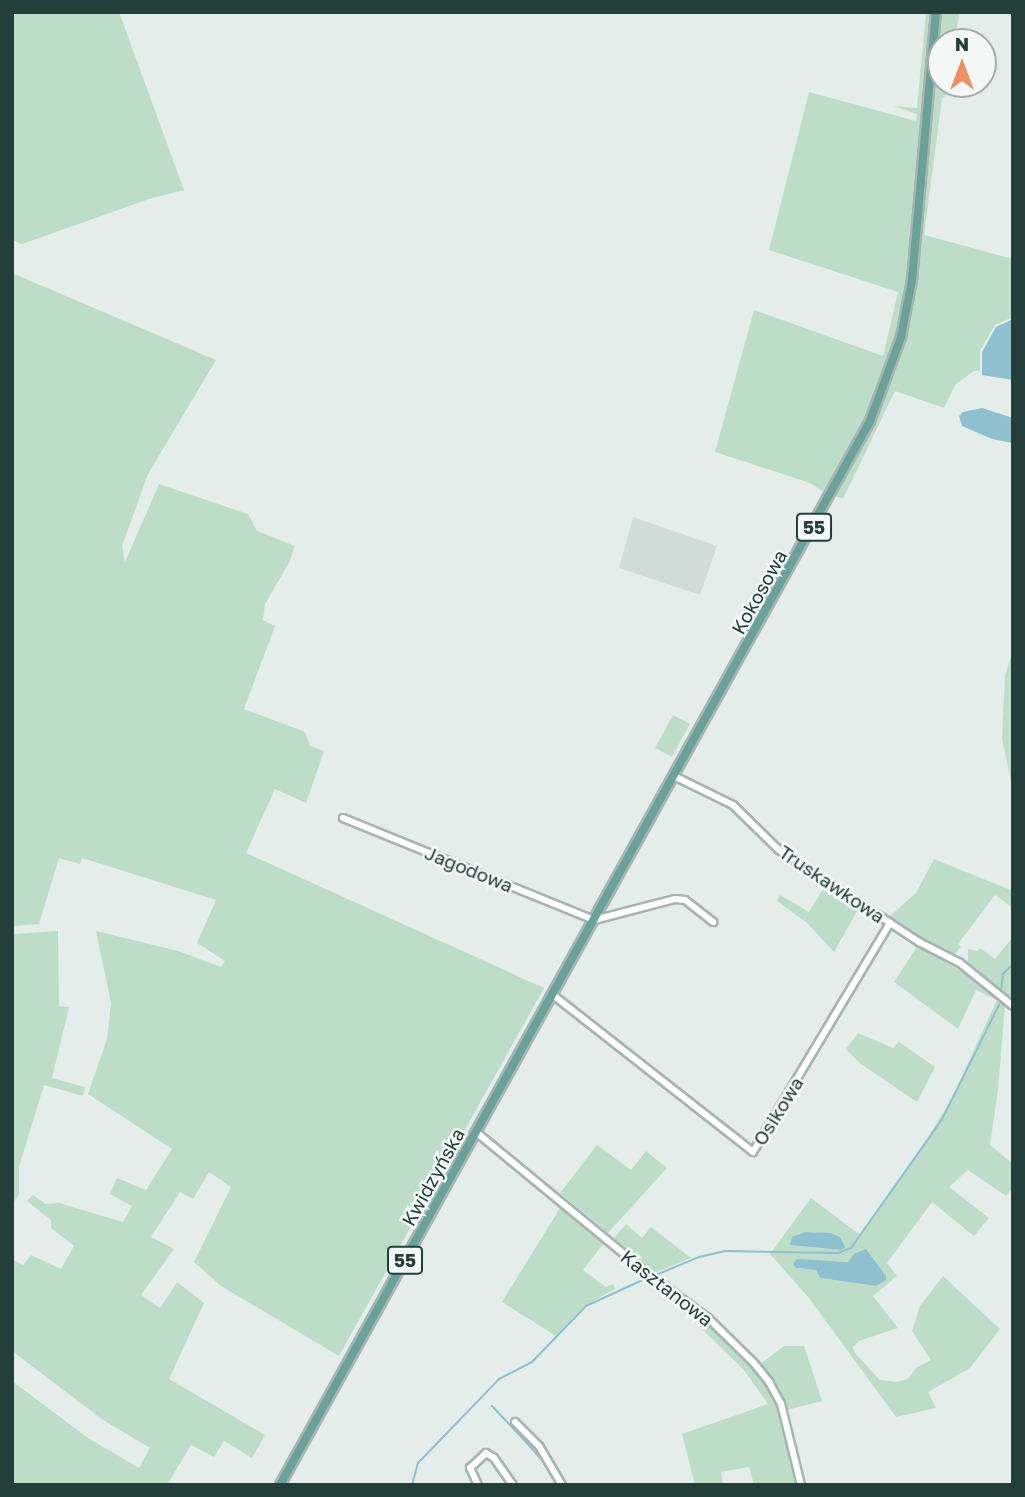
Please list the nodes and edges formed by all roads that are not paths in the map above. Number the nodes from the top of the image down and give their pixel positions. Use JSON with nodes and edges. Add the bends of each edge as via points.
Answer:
{"nodes":[{"id":1,"x":936,"y":12,"type":"edge"},
{"id":2,"x":674,"y":776,"type":"junction"},
{"id":3,"x":343,"y":817,"type":"dead end"},
{"id":4,"x":594,"y":920,"type":"junction"},
{"id":5,"x":713,"y":922,"type":"dead end"},
{"id":6,"x":890,"y":923,"type":"junction"},
{"id":7,"x":552,"y":995,"type":"junction"},
{"id":8,"x":1013,"y":1006,"type":"edge"},
{"id":9,"x":476,"y":1132,"type":"junction"},
{"id":10,"x":515,"y":1422,"type":"dead end"},
{"id":11,"x":280,"y":1485,"type":"edge"},
{"id":12,"x":478,"y":1485,"type":"edge"},
{"id":13,"x":513,"y":1485,"type":"edge"},
{"id":14,"x":562,"y":1485,"type":"edge"},
{"id":15,"x":802,"y":1485,"type":"edge"}],
"edges":[{"from":1,"to":2,"type":"main road","name":"Kokosowa","number":"55","via":[[912,281],[888,376],[837,486]]},
{"from":2,"to":4,"type":"main road","name":"Kokosowa","number":"55"},
{"from":2,"to":6,"type":"street","name":"Truskawkowa","via":[[733,805],[779,850]]},
{"from":3,"to":4,"type":"street","name":"Jagodowa"},
{"from":4,"to":5,"type":"street","via":[[676,899],[685,900]]},
{"from":4,"to":7,"type":"main road","name":"Kokosowa","number":"55"},
{"from":6,"to":7,"type":"street","name":"Osikowa","via":[[753,1152]]},
{"from":6,"to":8,"type":"street","name":"Truskawkowa","via":[[960,963]]},
{"from":7,"to":9,"type":"main road","name":"Kwidzyńska","number":"55"},
{"from":9,"to":11,"type":"main road","name":"Kwidzyńska","number":"55"},
{"from":9,"to":15,"type":"street","name":"Kasztanowa","via":[[708,1318],[753,1362],[781,1404]]},
{"from":10,"to":14,"type":"street","via":[[539,1446]]},
{"from":12,"to":13,"type":"street","via":[[470,1468],[486,1453]]}]}
